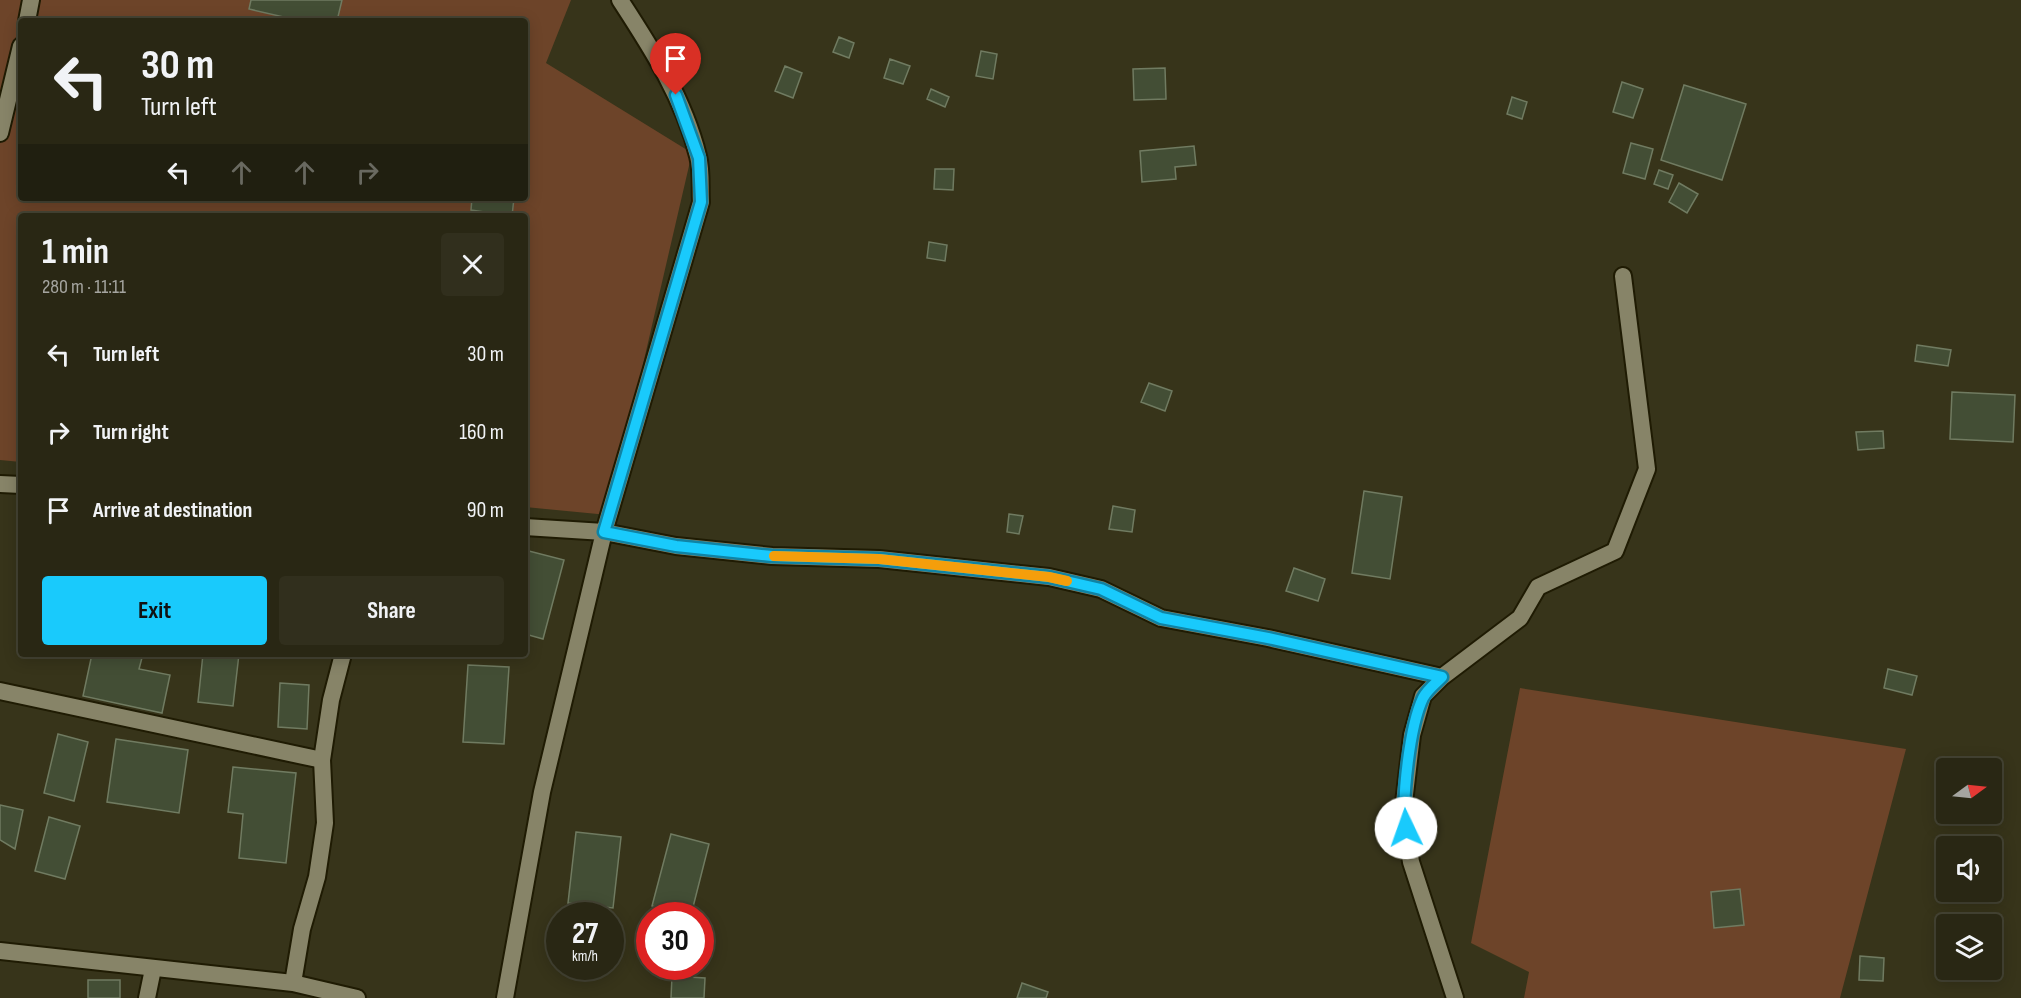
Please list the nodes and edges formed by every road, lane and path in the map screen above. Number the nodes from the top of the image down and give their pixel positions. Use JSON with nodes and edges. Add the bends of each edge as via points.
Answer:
{"nodes":[{"id":1,"x":31,"y":0,"type":"edge"},
{"id":2,"x":621,"y":0,"type":"edge"},
{"id":3,"x":28,"y":18,"type":"edge"},
{"id":4,"x":18,"y":58,"type":"edge"},
{"id":5,"x":0,"y":133,"type":"edge"},
{"id":6,"x":1623,"y":276,"type":"dead end"},
{"id":7,"x":0,"y":484,"type":"edge"},
{"id":8,"x":18,"y":485,"type":"edge"},
{"id":9,"x":528,"y":527,"type":"edge"},
{"id":10,"x":604,"y":532,"type":"junction"},
{"id":11,"x":342,"y":657,"type":"edge"},
{"id":12,"x":1442,"y":677,"type":"junction"},
{"id":13,"x":0,"y":691,"type":"edge"},
{"id":14,"x":322,"y":760,"type":"junction"},
{"id":15,"x":0,"y":951,"type":"edge"},
{"id":16,"x":153,"y":969,"type":"junction"},
{"id":17,"x":293,"y":983,"type":"junction"},
{"id":18,"x":147,"y":998,"type":"edge"},
{"id":19,"x":357,"y":998,"type":"edge"},
{"id":20,"x":505,"y":998,"type":"edge"},
{"id":21,"x":1455,"y":998,"type":"edge"}],
"edges":[{"from":1,"to":3,"type":"street"},
{"from":2,"to":10,"type":"street","via":[[683,111],[699,158],[701,202]]},
{"from":4,"to":5,"type":"street"},
{"from":6,"to":12,"type":"street","via":[[1647,469],[1615,551],[1538,587],[1520,618]]},
{"from":7,"to":8,"type":"street"},
{"from":9,"to":10,"type":"street"},
{"from":10,"to":12,"type":"street","via":[[676,546],[772,556],[891,560],[1049,577],[1101,589],[1161,618]]},
{"from":10,"to":20,"type":"street","via":[[542,792]]},
{"from":11,"to":14,"type":"street"},
{"from":12,"to":21,"type":"street","via":[[1424,696],[1412,735],[1403,811],[1411,862]]},
{"from":13,"to":14,"type":"street"},
{"from":14,"to":17,"type":"street","via":[[325,823]]},
{"from":15,"to":16,"type":"street"},
{"from":16,"to":17,"type":"street"},
{"from":16,"to":18,"type":"street"},
{"from":17,"to":19,"type":"street"}]}
